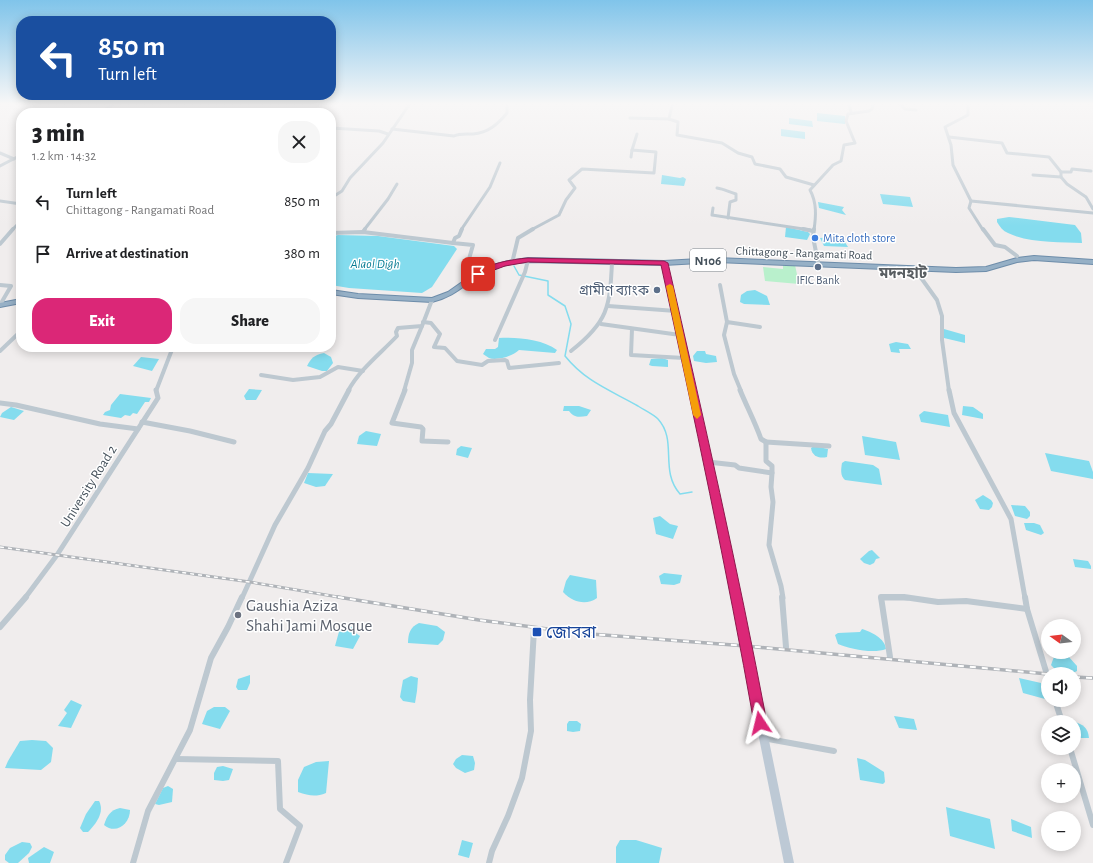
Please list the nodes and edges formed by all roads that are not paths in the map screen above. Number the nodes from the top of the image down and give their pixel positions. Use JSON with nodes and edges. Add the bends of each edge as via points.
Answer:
{"nodes":[{"id":1,"x":381,"y":145,"type":"edge"},
{"id":2,"x":633,"y":145,"type":"edge"},
{"id":3,"x":726,"y":145,"type":"edge"},
{"id":4,"x":844,"y":145,"type":"edge"},
{"id":5,"x":950,"y":145,"type":"edge"},
{"id":6,"x":1003,"y":145,"type":"edge"},
{"id":7,"x":632,"y":150,"type":"junction"},
{"id":8,"x":0,"y":153,"type":"edge"},
{"id":9,"x":631,"y":157,"type":"dead end"},
{"id":10,"x":14,"y":159,"type":"joint"},
{"id":11,"x":500,"y":163,"type":"dead end"},
{"id":12,"x":0,"y":166,"type":"edge"},
{"id":13,"x":1091,"y":171,"type":"dead end"},
{"id":14,"x":1060,"y":172,"type":"junction"},
{"id":15,"x":1033,"y":175,"type":"dead end"},
{"id":16,"x":1061,"y":177,"type":"junction"},
{"id":17,"x":397,"y":184,"type":"dead end"},
{"id":18,"x":814,"y":185,"type":"junction"},
{"id":19,"x":717,"y":188,"type":"dead end"},
{"id":20,"x":336,"y":195,"type":"edge"},
{"id":21,"x":1086,"y":197,"type":"junction"},
{"id":22,"x":1093,"y":198,"type":"edge"},
{"id":23,"x":0,"y":201,"type":"edge"},
{"id":24,"x":971,"y":201,"type":"junction"},
{"id":25,"x":16,"y":203,"type":"edge"},
{"id":26,"x":713,"y":208,"type":"dead end"},
{"id":27,"x":1093,"y":209,"type":"edge"},
{"id":28,"x":1093,"y":213,"type":"edge"},
{"id":29,"x":728,"y":218,"type":"junction"},
{"id":30,"x":16,"y":226,"type":"edge"},
{"id":31,"x":813,"y":231,"type":"junction"},
{"id":32,"x":363,"y":232,"type":"junction"},
{"id":33,"x":336,"y":233,"type":"edge"},
{"id":34,"x":453,"y":243,"type":"junction"},
{"id":35,"x":0,"y":244,"type":"edge"},
{"id":36,"x":1016,"y":256,"type":"junction"},
{"id":37,"x":513,"y":259,"type":"junction"},
{"id":38,"x":528,"y":260,"type":"junction"},
{"id":39,"x":1093,"y":261,"type":"edge"},
{"id":40,"x":612,"y":262,"type":"dead end"},
{"id":41,"x":818,"y":262,"type":"junction"},
{"id":42,"x":664,"y":263,"type":"junction"},
{"id":43,"x":483,"y":268,"type":"junction"},
{"id":44,"x":914,"y":268,"type":"junction"},
{"id":45,"x":0,"y":285,"type":"edge"},
{"id":46,"x":720,"y":285,"type":"dead end"},
{"id":47,"x":336,"y":291,"type":"edge"},
{"id":48,"x":336,"y":292,"type":"edge"},
{"id":49,"x":432,"y":300,"type":"junction"},
{"id":50,"x":16,"y":303,"type":"edge"},
{"id":51,"x":0,"y":306,"type":"edge"},
{"id":52,"x":608,"y":306,"type":"junction"},
{"id":53,"x":676,"y":311,"type":"junction"},
{"id":54,"x":727,"y":322,"type":"junction"},
{"id":55,"x":423,"y":324,"type":"junction"},
{"id":56,"x":601,"y":324,"type":"junction"},
{"id":57,"x":760,"y":327,"type":"dead end"},
{"id":58,"x":632,"y":329,"type":"junction"},
{"id":59,"x":680,"y":335,"type":"junction"},
{"id":60,"x":16,"y":336,"type":"edge"},
{"id":61,"x":495,"y":340,"type":"dead end"},
{"id":62,"x":0,"y":351,"type":"edge"},
{"id":63,"x":571,"y":351,"type":"dead end"},
{"id":64,"x":171,"y":352,"type":"edge"},
{"id":65,"x":684,"y":358,"type":"junction"},
{"id":66,"x":559,"y":363,"type":"dead end"},
{"id":67,"x":363,"y":370,"type":"junction"},
{"id":68,"x":261,"y":375,"type":"dead end"},
{"id":69,"x":0,"y":403,"type":"edge"},
{"id":70,"x":142,"y":422,"type":"junction"},
{"id":71,"x":138,"y":429,"type":"junction"},
{"id":72,"x":234,"y":442,"type":"dead end"},
{"id":73,"x":448,"y":442,"type":"dead end"},
{"id":74,"x":766,"y":442,"type":"junction"},
{"id":75,"x":829,"y":446,"type":"dead end"},
{"id":76,"x":708,"y":462,"type":"junction"},
{"id":77,"x":772,"y":473,"type":"junction"},
{"id":78,"x":1027,"y":609,"type":"junction"},
{"id":79,"x":0,"y":627,"type":"edge"},
{"id":80,"x":534,"y":629,"type":"dead end"},
{"id":81,"x":786,"y":647,"type":"dead end"},
{"id":82,"x":890,"y":657,"type":"dead end"},
{"id":83,"x":1045,"y":667,"type":"edge"},
{"id":84,"x":763,"y":738,"type":"junction"},
{"id":85,"x":834,"y":751,"type":"dead end"},
{"id":86,"x":1072,"y":755,"type":"edge"},
{"id":87,"x":176,"y":759,"type":"junction"},
{"id":88,"x":1093,"y":825,"type":"edge"},
{"id":89,"x":133,"y":863,"type":"edge"},
{"id":90,"x":286,"y":863,"type":"edge"},
{"id":91,"x":489,"y":863,"type":"edge"},
{"id":92,"x":789,"y":863,"type":"edge"}],
"edges":[{"from":1,"to":20,"type":"street"},
{"from":2,"to":7,"type":"street"},
{"from":3,"to":18,"type":"street","via":[[752,157],[754,164],[780,169],[786,177]]},
{"from":4,"to":18,"type":"street","via":[[841,161],[833,165]]},
{"from":5,"to":24,"type":"street","via":[[953,165]]},
{"from":6,"to":14,"type":"street","via":[[1007,153],[1049,157]]},
{"from":7,"to":9,"type":"street"},
{"from":7,"to":37,"type":"street","via":[[656,152],[654,173],[582,169],[569,180],[575,188],[559,215],[518,238]]},
{"from":8,"to":10,"type":"street"},
{"from":10,"to":12,"type":"street"},
{"from":11,"to":34,"type":"street","via":[[490,187]]},
{"from":13,"to":14,"type":"street","via":[[1072,169],[1072,172]]},
{"from":14,"to":16,"type":"street"},
{"from":15,"to":16,"type":"street"},
{"from":16,"to":21,"type":"street"},
{"from":17,"to":32,"type":"street"},
{"from":18,"to":31,"type":"street","via":[[810,190],[816,214]]},
{"from":19,"to":29,"type":"street","via":[[736,194],[736,200],[730,202]]},
{"from":21,"to":22,"type":"street"},
{"from":21,"to":27,"type":"street"},
{"from":23,"to":25,"type":"street"},
{"from":24,"to":28,"type":"street"},
{"from":24,"to":36,"type":"street","via":[[970,210],[988,238],[995,244],[1009,249]]},
{"from":26,"to":29,"type":"street","via":[[712,215]]},
{"from":29,"to":31,"type":"street"},
{"from":30,"to":35,"type":"street"},
{"from":31,"to":41,"type":"street"},
{"from":32,"to":33,"type":"street"},
{"from":32,"to":34,"type":"street"},
{"from":34,"to":43,"type":"street","via":[[473,244],[469,259]]},
{"from":36,"to":39,"type":"highway","name":"Chittagong - Rangamati Road","number":"N106"},
{"from":36,"to":41,"type":"highway","name":"Chittagong - Rangamati Road","number":"N106","via":[[976,267]]},
{"from":37,"to":41,"type":"highway","name":"Chittagong - Rangamati Road","number":"N106","via":[[664,261],[716,258]]},
{"from":37,"to":43,"type":"highway","name":"Chittagong - Rangamati Road","number":"N106"},
{"from":38,"to":42,"type":"highway","name":"Chittagong - Rangamati Road","number":"N106"},
{"from":38,"to":49,"type":"highway","name":"Chittagong - Rangamati Road","number":"N106","via":[[487,270],[451,294]]},
{"from":38,"to":61,"type":"street"},
{"from":39,"to":44,"type":"highway","name":"Chittagong - Rangamati Road","number":"N106","via":[[1034,258],[979,269]]},
{"from":40,"to":52,"type":"street"},
{"from":42,"to":44,"type":"highway","name":"Chittagong - Rangamati Road","number":"N106","via":[[717,260]]},
{"from":42,"to":53,"type":"main road"},
{"from":43,"to":47,"type":"highway","name":"Chittagong - Rangamati Road","number":"N106","via":[[447,293],[436,297]]},
{"from":44,"to":78,"type":"street","via":[[937,300],[942,316],[942,340],[954,413],[1011,519]]},
{"from":45,"to":51,"type":"street","via":[[12,286]]},
{"from":46,"to":54,"type":"street"},
{"from":48,"to":49,"type":"highway","name":"Chittagong - Rangamati Road","number":"N106","via":[[358,296]]},
{"from":49,"to":55,"type":"street"},
{"from":50,"to":51,"type":"highway"},
{"from":52,"to":53,"type":"street"},
{"from":52,"to":56,"type":"street"},
{"from":53,"to":59,"type":"main road"},
{"from":54,"to":57,"type":"street"},
{"from":54,"to":74,"type":"street","via":[[724,335],[734,374],[761,439]]},
{"from":55,"to":66,"type":"street","via":[[431,323],[440,334],[434,348],[445,348],[457,361],[482,365],[488,361],[505,360],[509,368]]},
{"from":55,"to":67,"type":"street","via":[[398,328],[397,336]]},
{"from":55,"to":73,"type":"street","via":[[412,350],[412,363],[392,423],[421,427],[422,441]]},
{"from":56,"to":58,"type":"street"},
{"from":56,"to":63,"type":"street"},
{"from":58,"to":59,"type":"street"},
{"from":58,"to":65,"type":"street","via":[[630,355]]},
{"from":59,"to":65,"type":"main road"},
{"from":60,"to":62,"type":"street"},
{"from":64,"to":70,"type":"street","name":"University Road 2","via":[[156,390],[158,398]]},
{"from":65,"to":76,"type":"main road"},
{"from":67,"to":68,"type":"street","via":[[338,367],[320,378],[293,380]]},
{"from":67,"to":87,"type":"street","via":[[325,432],[308,468],[275,525],[211,658],[190,730]]},
{"from":69,"to":71,"type":"street","via":[[100,424]]},
{"from":70,"to":71,"type":"street","name":"University Road 2"},
{"from":70,"to":72,"type":"street"},
{"from":71,"to":79,"type":"street","name":"University Road 2","via":[[62,548]]},
{"from":74,"to":75,"type":"street"},
{"from":74,"to":77,"type":"street","via":[[766,461],[772,466]]},
{"from":76,"to":77,"type":"street"},
{"from":76,"to":84,"type":"main road"},
{"from":77,"to":81,"type":"street","via":[[773,502],[769,545],[781,586]]},
{"from":78,"to":82,"type":"street","via":[[966,601],[938,602],[904,597],[881,597]]},
{"from":78,"to":83,"type":"street"},
{"from":80,"to":91,"type":"street","via":[[531,731],[522,778]]},
{"from":84,"to":85,"type":"street"},
{"from":84,"to":92,"type":"main road"},
{"from":86,"to":88,"type":"street"},
{"from":87,"to":89,"type":"street","via":[[148,811]]},
{"from":87,"to":90,"type":"street","via":[[278,761],[280,809],[300,826]]}]}
